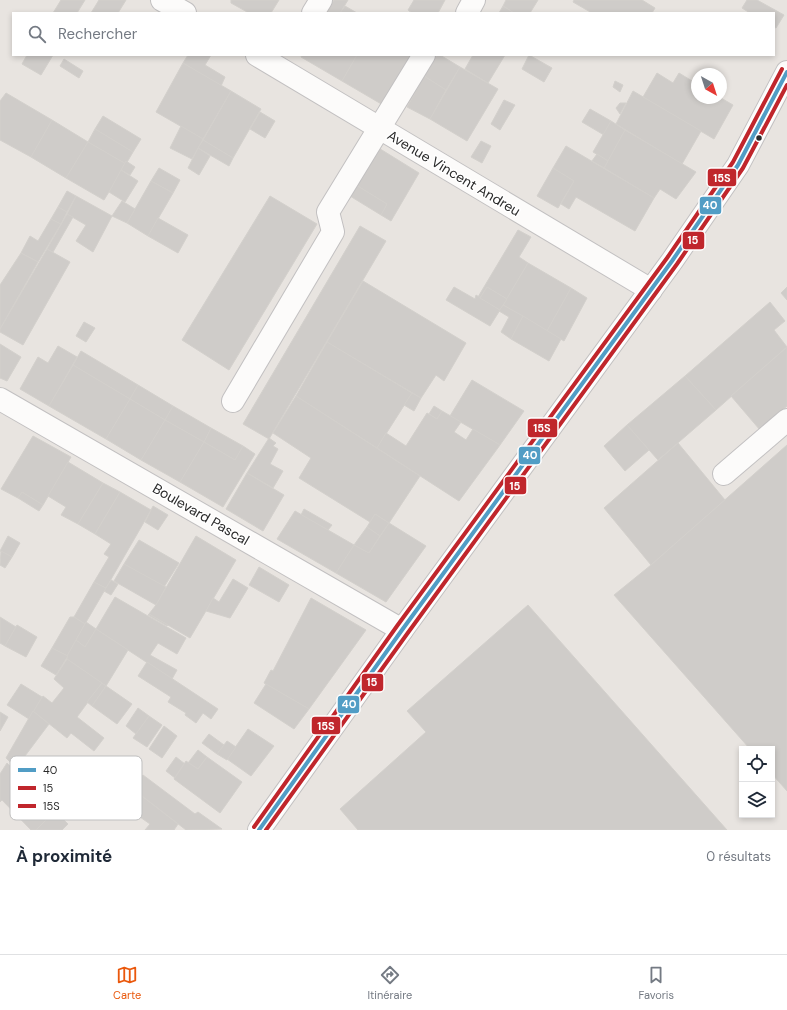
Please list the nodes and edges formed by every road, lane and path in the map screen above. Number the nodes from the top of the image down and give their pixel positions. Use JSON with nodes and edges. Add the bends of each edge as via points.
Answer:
{"nodes":[{"id":1,"x":162,"y":0,"type":"edge"},
{"id":2,"x":320,"y":0,"type":"edge"},
{"id":3,"x":474,"y":0,"type":"edge"},
{"id":4,"x":183,"y":12,"type":"edge"},
{"id":5,"x":314,"y":12,"type":"edge"},
{"id":6,"x":468,"y":12,"type":"edge"},
{"id":7,"x":261,"y":56,"type":"edge"},
{"id":8,"x":423,"y":56,"type":"edge"},
{"id":9,"x":285,"y":62,"type":"edge"},
{"id":10,"x":787,"y":72,"type":"edge"},
{"id":11,"x":380,"y":128,"type":"junction"},
{"id":12,"x":651,"y":290,"type":"junction"},
{"id":13,"x":0,"y":399,"type":"edge"},
{"id":14,"x":233,"y":401,"type":"dead end"},
{"id":15,"x":787,"y":420,"type":"edge"},
{"id":16,"x":724,"y":474,"type":"dead end"},
{"id":17,"x":402,"y":630,"type":"junction"},
{"id":18,"x":259,"y":830,"type":"edge"}],
"edges":[{"from":1,"to":4,"type":"street"},
{"from":2,"to":5,"type":"street"},
{"from":3,"to":6,"type":"street"},
{"from":7,"to":9,"type":"street","name":"Avenue Vincent Andreu"},
{"from":8,"to":11,"type":"street"},
{"from":9,"to":11,"type":"street","name":"Avenue Vincent Andreu"},
{"from":10,"to":12,"type":"street","via":[[738,165]]},
{"from":11,"to":12,"type":"street","name":"Avenue Vincent Andreu"},
{"from":11,"to":14,"type":"street","via":[[328,212],[333,232]]},
{"from":12,"to":17,"type":"street"},
{"from":13,"to":17,"type":"street","name":"Boulevard Pascal"},
{"from":15,"to":16,"type":"street"},
{"from":17,"to":18,"type":"street"}]}
